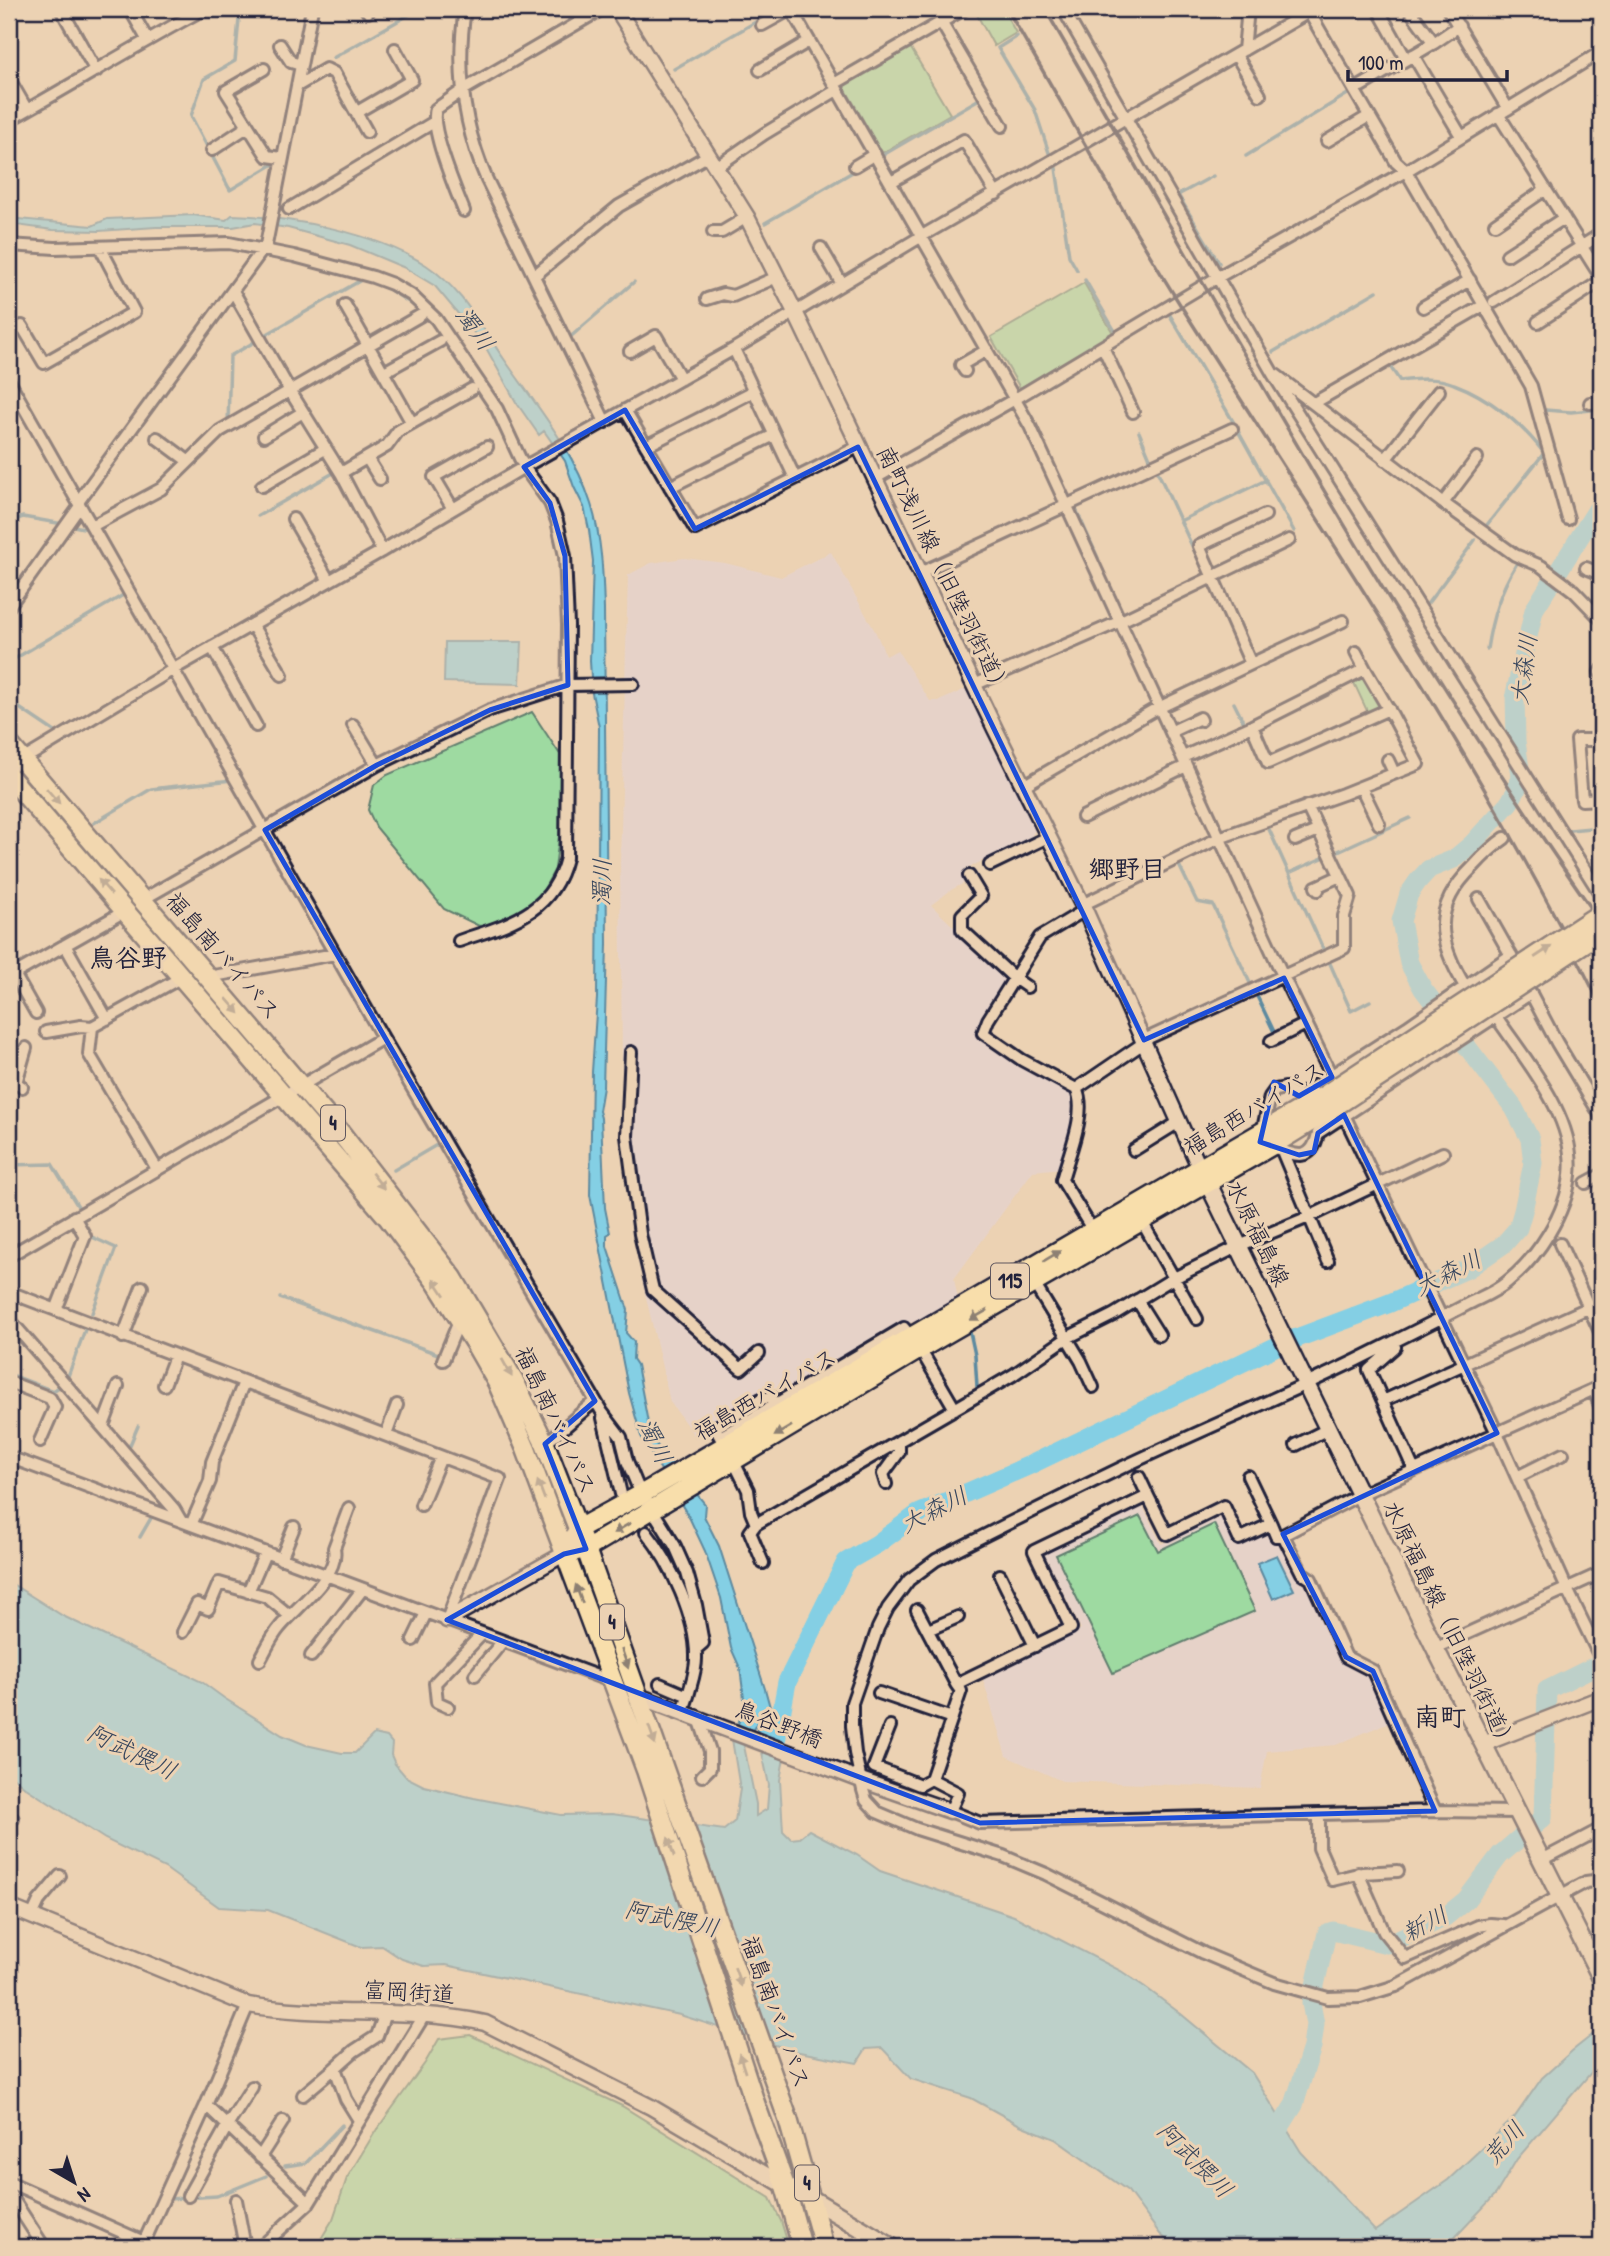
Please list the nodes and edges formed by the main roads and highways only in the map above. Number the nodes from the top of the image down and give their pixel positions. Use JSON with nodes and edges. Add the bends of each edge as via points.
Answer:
{"nodes":[{"id":1,"x":9,"y":744,"type":"edge"},
{"id":2,"x":15,"y":764,"type":"edge"},
{"id":3,"x":9,"y":776,"type":"edge"},
{"id":4,"x":1601,"y":913,"type":"edge"},
{"id":5,"x":1601,"y":932,"type":"edge"},
{"id":6,"x":1333,"y":1107,"type":"junction"},
{"id":7,"x":1204,"y":1176,"type":"junction"},
{"id":8,"x":1097,"y":1237,"type":"junction"},
{"id":9,"x":1305,"y":1380,"type":"joint"},
{"id":10,"x":650,"y":1500,"type":"junction"},
{"id":11,"x":578,"y":1529,"type":"junction"},
{"id":12,"x":586,"y":1549,"type":"junction"},
{"id":13,"x":564,"y":1554,"type":"junction"},
{"id":14,"x":1601,"y":1978,"type":"edge"},
{"id":15,"x":785,"y":2186,"type":"junction"},
{"id":16,"x":812,"y":2199,"type":"junction"},
{"id":17,"x":802,"y":2247,"type":"edge"},
{"id":18,"x":824,"y":2247,"type":"edge"},
{"id":19,"x":892,"y":2247,"type":"edge"}],
"edges":[{"from":1,"to":2,"type":"highway","name":"福島南バイパス","number":"4"},
{"from":2,"to":11,"type":"highway","name":"福島南バイパス","number":"4","one_way":true,"via":[[142,900],[302,1086],[453,1278],[545,1444]]},
{"from":13,"to":3,"type":"highway","name":"福島南バイパス","number":"4","one_way":true,"via":[[506,1402],[436,1282],[388,1219]]},
{"from":6,"to":4,"type":"highway","name":"福島西バイパス","number":"115","one_way":true,"bridge":true},
{"from":5,"to":6,"type":"highway","name":"福島西バイパス","number":"115","bridge":true},
{"from":6,"to":7,"type":"highway","name":"福島西バイパス","number":"115"},
{"from":7,"to":8,"type":"highway","name":"福島西バイパス","number":"115"},
{"from":7,"to":8,"type":"highway","name":"福島西バイパス","number":"115","via":[[1141,1220]]},
{"from":7,"to":9,"type":"main road","name":"水原福島線"},
{"from":8,"to":10,"type":"highway","name":"福島西バイパス","number":"115"},
{"from":9,"to":14,"type":"main road","name":"水原福島線（旧陸羽街道）"},
{"from":10,"to":11,"type":"highway","name":"福島西バイパス","number":"115"},
{"from":10,"to":12,"type":"highway","name":"福島西バイパス","number":"115","one_way":true},
{"from":11,"to":12,"type":"highway","name":"福島南バイパス","number":"4"},
{"from":11,"to":13,"type":"highway"},
{"from":12,"to":13,"type":"highway","name":"福島西バイパス","number":"115"},
{"from":12,"to":16,"type":"highway","name":"福島南バイパス","number":"4","one_way":true,"via":[[788,2119]]},
{"from":15,"to":13,"type":"highway","name":"福島南バイパス","number":"4","one_way":true,"via":[[646,1770]]},
{"from":15,"to":16,"type":"main road"},
{"from":15,"to":17,"type":"highway","name":"福島南バイパス","number":"4"},
{"from":16,"to":18,"type":"highway","name":"福島南バイパス","number":"4"},
{"from":16,"to":19,"type":"main road"}]}
